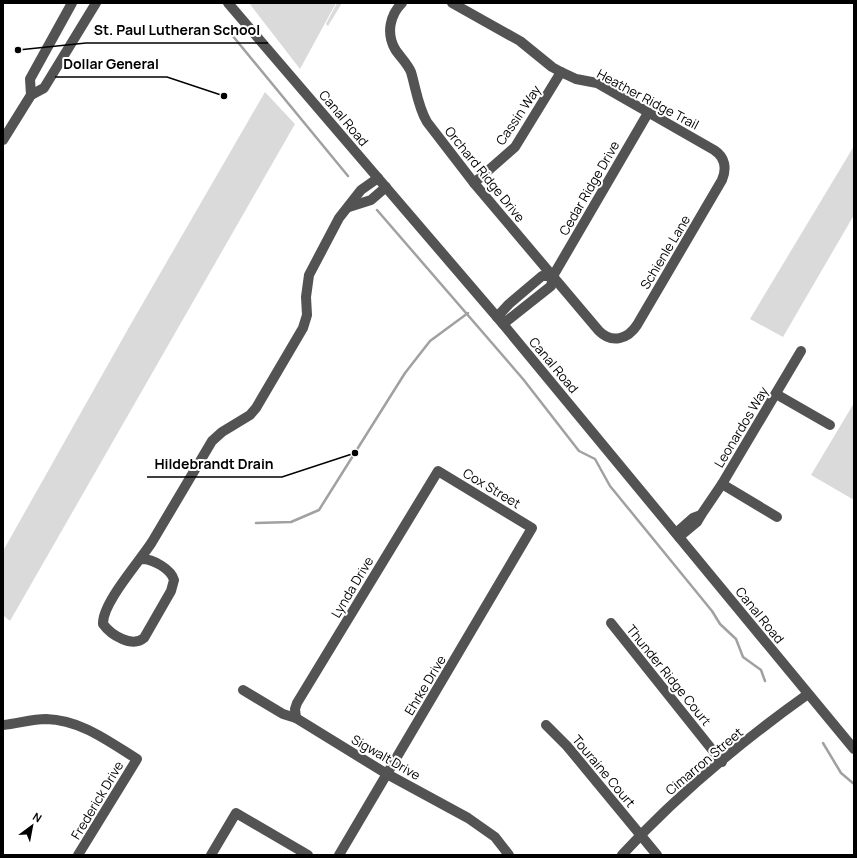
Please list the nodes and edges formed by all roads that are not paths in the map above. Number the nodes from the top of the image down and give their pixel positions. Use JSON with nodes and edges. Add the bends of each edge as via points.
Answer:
{"nodes":[{"id":1,"x":72,"y":3,"type":"edge"},
{"id":2,"x":96,"y":3,"type":"edge"},
{"id":3,"x":228,"y":3,"type":"edge"},
{"id":4,"x":402,"y":3,"type":"edge"},
{"id":5,"x":452,"y":3,"type":"edge"},
{"id":6,"x":561,"y":72,"type":"junction"},
{"id":7,"x":31,"y":95,"type":"junction"},
{"id":8,"x":648,"y":113,"type":"junction"},
{"id":9,"x":3,"y":140,"type":"edge"},
{"id":10,"x":725,"y":164,"type":"joint"},
{"id":11,"x":378,"y":178,"type":"junction"},
{"id":12,"x":474,"y":183,"type":"junction"},
{"id":13,"x":386,"y":187,"type":"junction"},
{"id":14,"x":349,"y":207,"type":"junction"},
{"id":15,"x":553,"y":276,"type":"junction"},
{"id":16,"x":500,"y":321,"type":"junction"},
{"id":17,"x":612,"y":339,"type":"joint"},
{"id":18,"x":801,"y":351,"type":"dead end"},
{"id":19,"x":776,"y":394,"type":"junction"},
{"id":20,"x":830,"y":425,"type":"dead end"},
{"id":21,"x":438,"y":471,"type":"joint"},
{"id":22,"x":722,"y":484,"type":"junction"},
{"id":23,"x":777,"y":517,"type":"dead end"},
{"id":24,"x":532,"y":528,"type":"joint"},
{"id":25,"x":678,"y":535,"type":"junction"},
{"id":26,"x":142,"y":559,"type":"junction"},
{"id":27,"x":611,"y":623,"type":"dead end"},
{"id":28,"x":243,"y":690,"type":"dead end"},
{"id":29,"x":808,"y":694,"type":"junction"},
{"id":30,"x":296,"y":718,"type":"junction"},
{"id":31,"x":3,"y":725,"type":"edge"},
{"id":32,"x":546,"y":725,"type":"dead end"},
{"id":33,"x":854,"y":748,"type":"edge"},
{"id":34,"x":722,"y":762,"type":"junction"},
{"id":35,"x":387,"y":774,"type":"junction"},
{"id":36,"x":641,"y":835,"type":"junction"},
{"id":37,"x":78,"y":855,"type":"edge"},
{"id":38,"x":211,"y":855,"type":"edge"},
{"id":39,"x":308,"y":855,"type":"edge"},
{"id":40,"x":339,"y":855,"type":"edge"},
{"id":41,"x":509,"y":855,"type":"edge"},
{"id":42,"x":622,"y":855,"type":"edge"},
{"id":43,"x":657,"y":855,"type":"edge"}],
"edges":[{"from":1,"to":7,"type":"street","via":[[30,79]]},
{"from":2,"to":7,"type":"street","via":[[44,88]]},
{"from":3,"to":11,"type":"street","name":"Canal Road"},
{"from":4,"to":12,"type":"street","name":"Orchard Ridge Drive","via":[[392,19],[392,43],[408,66],[423,116]]},
{"from":5,"to":6,"type":"street","name":"Heather Ridge Trail","via":[[520,41]]},
{"from":6,"to":8,"type":"street","name":"Heather Ridge Trail","via":[[576,79],[597,83]]},
{"from":6,"to":12,"type":"street","name":"Cassin Way","via":[[515,147]]},
{"from":7,"to":9,"type":"street"},
{"from":8,"to":10,"type":"street","name":"Heather Ridge Trail","via":[[718,153]]},
{"from":8,"to":15,"type":"street","name":"Cedar Ridge Drive"},
{"from":10,"to":17,"type":"street","name":"Schienle Lane","via":[[722,180],[633,330],[625,337]]},
{"from":11,"to":13,"type":"street","name":"Canal Road"},
{"from":11,"to":14,"type":"street","via":[[361,190]]},
{"from":12,"to":15,"type":"street","name":"Orchard Ridge Drive"},
{"from":13,"to":14,"type":"street","via":[[371,200]]},
{"from":13,"to":16,"type":"street","name":"Canal Road"},
{"from":14,"to":26,"type":"street","via":[[336,224],[309,276],[303,328],[260,403],[250,415],[212,441]]},
{"from":15,"to":16,"type":"street","name":"Cedar Ridge Drive","via":[[551,286]]},
{"from":15,"to":17,"type":"street","name":"Orchard Ridge Drive","via":[[599,331]]},
{"from":16,"to":25,"type":"street","name":"Canal Road"},
{"from":18,"to":19,"type":"street","name":"Leonardos Way"},
{"from":19,"to":20,"type":"street"},
{"from":19,"to":22,"type":"street","name":"Leonardos Way"},
{"from":21,"to":24,"type":"street","name":"Cox Street"},
{"from":21,"to":30,"type":"street","name":"Lynda Drive","via":[[297,703]]},
{"from":22,"to":23,"type":"street"},
{"from":22,"to":25,"type":"street","name":"Leonardos Way","via":[[697,522]]},
{"from":24,"to":35,"type":"street","name":"Ehrke Drive"},
{"from":25,"to":29,"type":"street","name":"Canal Road"},
{"from":26,"to":26,"type":"street","via":[[126,578],[103,618],[103,624],[107,629],[134,642],[144,638],[171,591],[174,580],[169,572],[147,559]]},
{"from":27,"to":34,"type":"street","name":"Thunder Ridge Court"},
{"from":28,"to":30,"type":"street","name":"Sigwalt Drive","via":[[283,714]]},
{"from":29,"to":33,"type":"street","name":"Canal Road"},
{"from":29,"to":34,"type":"street","name":"Cimarron Street"},
{"from":30,"to":35,"type":"street","name":"Sigwalt Drive"},
{"from":31,"to":37,"type":"street","name":"Frederick Drive","via":[[39,719],[69,721],[99,735],[137,759]]},
{"from":32,"to":36,"type":"street","name":"Touraine Court","via":[[567,746]]},
{"from":34,"to":36,"type":"street","name":"Cimarron Street"},
{"from":35,"to":40,"type":"street","name":"Ehrke Drive"},
{"from":35,"to":41,"type":"street","name":"Sigwalt Drive","via":[[481,827],[495,837]]},
{"from":36,"to":42,"type":"street","name":"Cimarron Street"},
{"from":36,"to":43,"type":"street","name":"Touraine Court"},
{"from":38,"to":39,"type":"street","via":[[236,812]]}]}
